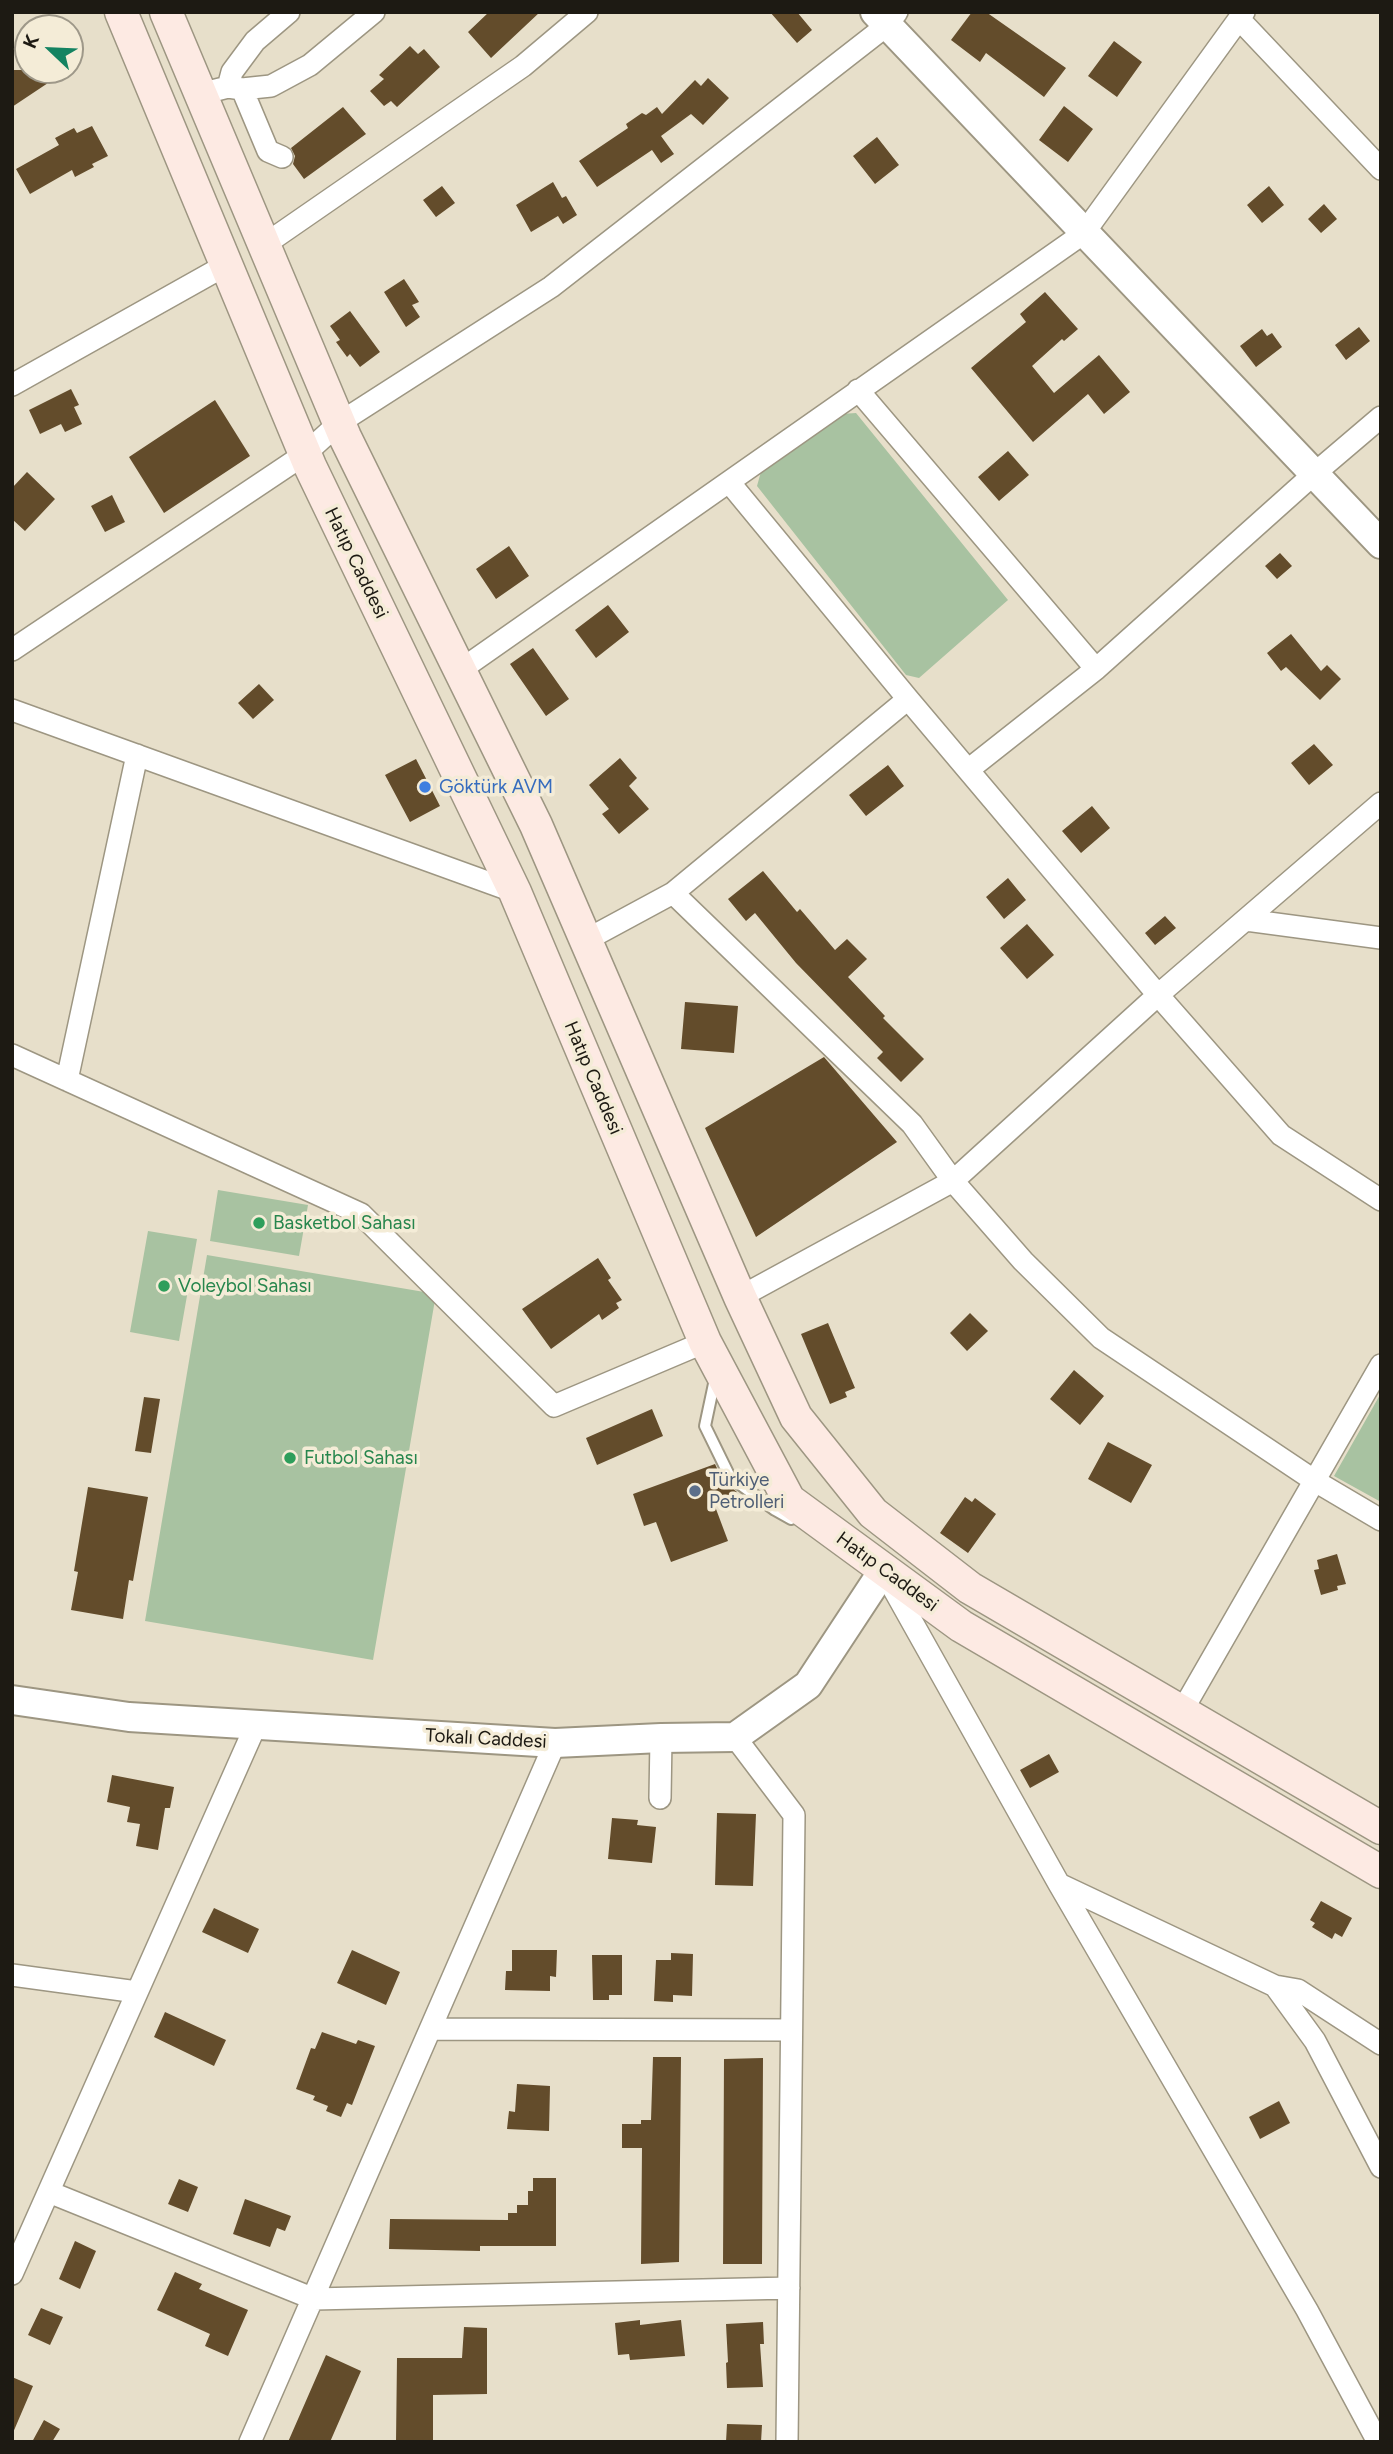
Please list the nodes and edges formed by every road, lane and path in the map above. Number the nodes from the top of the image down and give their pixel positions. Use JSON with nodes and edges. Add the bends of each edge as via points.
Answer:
{"nodes":[{"id":1,"x":121,"y":12,"type":"edge"},
{"id":2,"x":166,"y":12,"type":"edge"},
{"id":3,"x":289,"y":12,"type":"edge"},
{"id":4,"x":374,"y":12,"type":"edge"},
{"id":5,"x":587,"y":12,"type":"edge"},
{"id":6,"x":1241,"y":16,"type":"edge"},
{"id":7,"x":886,"y":17,"type":"edge"},
{"id":8,"x":223,"y":90,"type":"junction"},
{"id":9,"x":282,"y":157,"type":"dead end"},
{"id":10,"x":1381,"y":169,"type":"edge"},
{"id":11,"x":1084,"y":233,"type":"junction"},
{"id":12,"x":264,"y":245,"type":"junction"},
{"id":13,"x":226,"y":265,"type":"junction"},
{"id":14,"x":12,"y":385,"type":"edge"},
{"id":15,"x":858,"y":390,"type":"junction"},
{"id":16,"x":1381,"y":417,"type":"edge"},
{"id":17,"x":339,"y":423,"type":"junction"},
{"id":18,"x":305,"y":453,"type":"junction"},
{"id":19,"x":1314,"y":474,"type":"junction"},
{"id":20,"x":729,"y":482,"type":"junction"},
{"id":21,"x":1381,"y":544,"type":"edge"},
{"id":22,"x":12,"y":650,"type":"edge"},
{"id":23,"x":1096,"y":669,"type":"junction"},
{"id":24,"x":459,"y":671,"type":"junction"},
{"id":25,"x":908,"y":699,"type":"junction"},
{"id":26,"x":12,"y":710,"type":"edge"},
{"id":27,"x":137,"y":755,"type":"junction"},
{"id":28,"x":968,"y":770,"type":"junction"},
{"id":29,"x":1381,"y":803,"type":"edge"},
{"id":30,"x":515,"y":892,"type":"junction"},
{"id":31,"x":673,"y":893,"type":"junction"},
{"id":32,"x":1246,"y":920,"type":"junction"},
{"id":33,"x":1381,"y":938,"type":"edge"},
{"id":34,"x":586,"y":940,"type":"junction"},
{"id":35,"x":1158,"y":995,"type":"junction"},
{"id":36,"x":12,"y":1055,"type":"edge"},
{"id":37,"x":67,"y":1080,"type":"junction"},
{"id":38,"x":953,"y":1181,"type":"junction"},
{"id":39,"x":1381,"y":1200,"type":"edge"},
{"id":40,"x":740,"y":1297,"type":"junction"},
{"id":41,"x":711,"y":1356,"type":"junction"},
{"id":42,"x":1381,"y":1365,"type":"edge"},
{"id":43,"x":1315,"y":1481,"type":"junction"},
{"id":44,"x":1381,"y":1520,"type":"edge"},
{"id":45,"x":799,"y":1524,"type":"dead end"},
{"id":46,"x":811,"y":1530,"type":"dead end"},
{"id":47,"x":906,"y":1541,"type":"junction"},
{"id":48,"x":883,"y":1571,"type":"junction"},
{"id":49,"x":12,"y":1700,"type":"edge"},
{"id":50,"x":1182,"y":1711,"type":"junction"},
{"id":51,"x":255,"y":1727,"type":"junction"},
{"id":52,"x":735,"y":1737,"type":"junction"},
{"id":53,"x":661,"y":1738,"type":"junction"},
{"id":54,"x":555,"y":1743,"type":"junction"},
{"id":55,"x":660,"y":1798,"type":"dead end"},
{"id":56,"x":1381,"y":1828,"type":"edge"},
{"id":57,"x":1381,"y":1872,"type":"edge"},
{"id":58,"x":1059,"y":1884,"type":"junction"},
{"id":59,"x":12,"y":1975,"type":"edge"},
{"id":60,"x":1275,"y":1986,"type":"junction"},
{"id":61,"x":137,"y":1993,"type":"junction"},
{"id":62,"x":431,"y":2029,"type":"junction"},
{"id":63,"x":792,"y":2030,"type":"junction"},
{"id":64,"x":1381,"y":2044,"type":"edge"},
{"id":65,"x":1381,"y":2166,"type":"edge"},
{"id":66,"x":49,"y":2192,"type":"junction"},
{"id":67,"x":12,"y":2274,"type":"edge"},
{"id":68,"x":789,"y":2288,"type":"junction"},
{"id":69,"x":314,"y":2298,"type":"junction"},
{"id":70,"x":250,"y":2442,"type":"edge"},
{"id":71,"x":787,"y":2442,"type":"edge"},
{"id":72,"x":1378,"y":2442,"type":"edge"}],
"edges":[{"from":1,"to":13,"type":"main road","name":"Hatıp Caddesi"},
{"from":2,"to":8,"type":"main road","name":"Hatıp Caddesi"},
{"from":3,"to":8,"type":"street","via":[[256,41]]},
{"from":4,"to":8,"type":"street","via":[[310,65],[271,86]]},
{"from":5,"to":12,"type":"street","via":[[523,66]]},
{"from":6,"to":10,"type":"street"},
{"from":6,"to":11,"type":"street"},
{"from":7,"to":11,"type":"street"},
{"from":7,"to":17,"type":"street","via":[[551,287]]},
{"from":8,"to":9,"type":"street","via":[[268,151]]},
{"from":8,"to":12,"type":"main road","name":"Hatıp Caddesi"},
{"from":11,"to":15,"type":"street"},
{"from":11,"to":19,"type":"street"},
{"from":12,"to":17,"type":"main road","name":"Hatıp Caddesi"},
{"from":13,"to":14,"type":"street"},
{"from":13,"to":18,"type":"main road","name":"Hatıp Caddesi"},
{"from":15,"to":20,"type":"street"},
{"from":15,"to":23,"type":"street"},
{"from":16,"to":19,"type":"street"},
{"from":17,"to":18,"type":"street"},
{"from":17,"to":24,"type":"main road","name":"Hatıp Caddesi"},
{"from":18,"to":22,"type":"street"},
{"from":18,"to":30,"type":"main road","name":"Hatıp Caddesi"},
{"from":19,"to":21,"type":"street"},
{"from":19,"to":23,"type":"street"},
{"from":20,"to":24,"type":"street"},
{"from":20,"to":25,"type":"street"},
{"from":23,"to":28,"type":"street"},
{"from":24,"to":34,"type":"main road","name":"Hatıp Caddesi","via":[[536,825]]},
{"from":25,"to":28,"type":"street"},
{"from":25,"to":31,"type":"street"},
{"from":26,"to":27,"type":"street"},
{"from":27,"to":30,"type":"street"},
{"from":27,"to":37,"type":"street"},
{"from":28,"to":35,"type":"street"},
{"from":29,"to":32,"type":"street"},
{"from":30,"to":41,"type":"main road","name":"Hatıp Caddesi"},
{"from":31,"to":34,"type":"street"},
{"from":31,"to":38,"type":"street","via":[[912,1124]]},
{"from":32,"to":33,"type":"street"},
{"from":32,"to":35,"type":"street"},
{"from":34,"to":40,"type":"main road","name":"Hatıp Caddesi"},
{"from":35,"to":38,"type":"street"},
{"from":35,"to":39,"type":"street","via":[[1280,1135]]},
{"from":36,"to":37,"type":"street"},
{"from":37,"to":41,"type":"street","via":[[361,1214],[554,1406]]},
{"from":38,"to":40,"type":"street"},
{"from":38,"to":43,"type":"street","via":[[1023,1261],[1101,1338]]},
{"from":40,"to":47,"type":"main road","name":"Hatıp Caddesi","via":[[796,1417],[873,1513]]},
{"from":41,"to":45,"type":"lane","via":[[705,1426],[730,1477]]},
{"from":41,"to":48,"type":"main road","name":"Hatıp Caddesi","via":[[789,1500]]},
{"from":42,"to":43,"type":"street"},
{"from":43,"to":44,"type":"street"},
{"from":43,"to":50,"type":"street"},
{"from":46,"to":48,"type":"lane"},
{"from":47,"to":48,"type":"main road"},
{"from":47,"to":50,"type":"main road","name":"Hatıp Caddesi","via":[[970,1588]]},
{"from":48,"to":52,"type":"street","via":[[808,1685]]},
{"from":48,"to":57,"type":"main road","name":"Hatıp Caddesi","via":[[961,1626]]},
{"from":48,"to":58,"type":"street"},
{"from":49,"to":51,"type":"street","name":"Tokalı Caddesi","via":[[129,1717]]},
{"from":50,"to":56,"type":"main road","name":"Hatıp Caddesi"},
{"from":51,"to":54,"type":"street","name":"Tokalı Caddesi"},
{"from":51,"to":61,"type":"street"},
{"from":52,"to":53,"type":"street","name":"Tokalı Caddesi"},
{"from":52,"to":63,"type":"street","via":[[794,1815]]},
{"from":53,"to":54,"type":"street","name":"Tokalı Caddesi"},
{"from":53,"to":55,"type":"street"},
{"from":54,"to":62,"type":"street"},
{"from":58,"to":60,"type":"street"},
{"from":58,"to":72,"type":"street","via":[[1294,2287]]},
{"from":59,"to":61,"type":"street"},
{"from":60,"to":64,"type":"street","via":[[1298,1990]]},
{"from":60,"to":65,"type":"street","via":[[1315,2041]]},
{"from":61,"to":66,"type":"street"},
{"from":62,"to":63,"type":"street"},
{"from":62,"to":69,"type":"street"},
{"from":63,"to":68,"type":"street"},
{"from":66,"to":67,"type":"street"},
{"from":66,"to":69,"type":"street"},
{"from":68,"to":69,"type":"street"},
{"from":68,"to":71,"type":"street"},
{"from":69,"to":70,"type":"street"}]}
